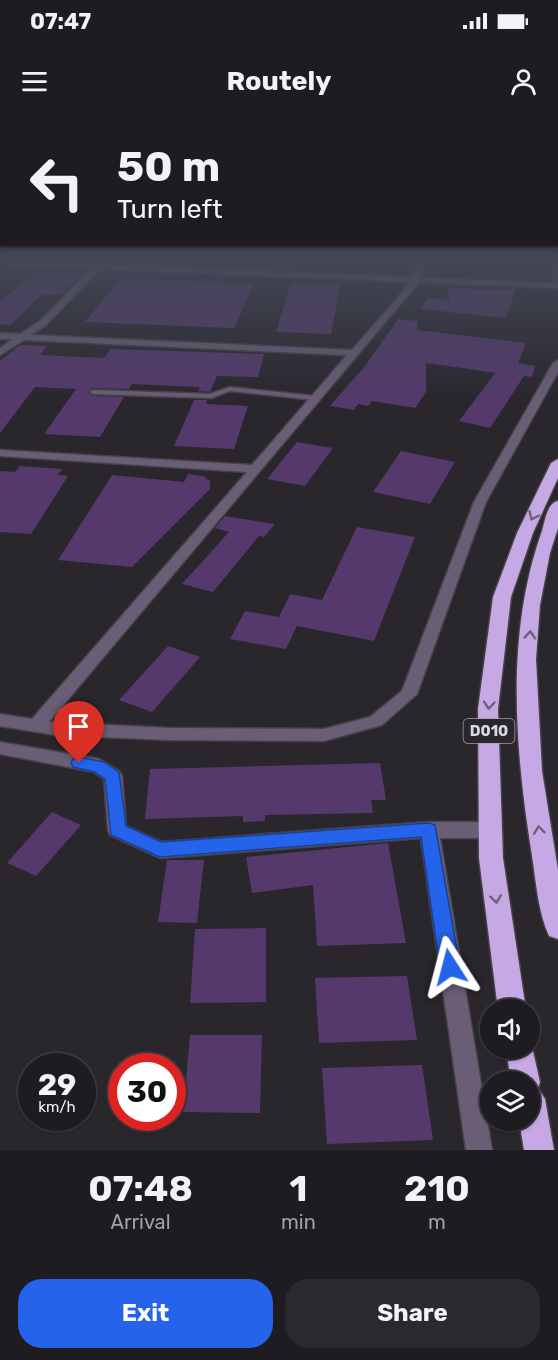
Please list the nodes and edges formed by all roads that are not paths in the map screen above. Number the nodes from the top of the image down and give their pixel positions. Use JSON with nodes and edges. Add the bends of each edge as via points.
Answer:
{"nodes":[{"id":1,"x":58,"y":308,"type":"edge"},
{"id":2,"x":392,"y":308,"type":"edge"},
{"id":3,"x":0,"y":336,"type":"edge"},
{"id":4,"x":21,"y":337,"type":"junction"},
{"id":5,"x":0,"y":352,"type":"edge"},
{"id":6,"x":354,"y":353,"type":"junction"},
{"id":7,"x":558,"y":363,"type":"edge"},
{"id":8,"x":93,"y":392,"type":"dead end"},
{"id":9,"x":315,"y":398,"type":"junction"},
{"id":10,"x":0,"y":453,"type":"edge"},
{"id":11,"x":558,"y":463,"type":"edge"},
{"id":12,"x":255,"y":469,"type":"junction"},
{"id":13,"x":558,"y":505,"type":"edge"},
{"id":14,"x":0,"y":720,"type":"edge"},
{"id":15,"x":36,"y":726,"type":"junction"},
{"id":16,"x":0,"y":748,"type":"edge"},
{"id":17,"x":429,"y":830,"type":"junction"},
{"id":18,"x":490,"y":830,"type":"junction"},
{"id":19,"x":558,"y":928,"type":"edge"},
{"id":20,"x":510,"y":999,"type":"edge"},
{"id":21,"x":536,"y":1131,"type":"edge"},
{"id":22,"x":479,"y":1150,"type":"edge"},
{"id":23,"x":539,"y":1150,"type":"edge"}],
"edges":[{"from":1,"to":4,"type":"street"},
{"from":2,"to":6,"type":"street"},
{"from":3,"to":4,"type":"street"},
{"from":4,"to":5,"type":"street"},
{"from":4,"to":6,"type":"street"},
{"from":6,"to":9,"type":"street"},
{"from":7,"to":15,"type":"street","via":[[480,502],[409,694],[376,721],[324,735],[170,734]]},
{"from":8,"to":9,"type":"lane","via":[[211,396],[230,389]]},
{"from":9,"to":12,"type":"street"},
{"from":10,"to":12,"type":"street"},
{"from":11,"to":18,"type":"highway","number":"D010","one_way":true,"via":[[525,533],[502,597],[488,709]]},
{"from":12,"to":15,"type":"street"},
{"from":19,"to":13,"type":"highway","number":"D010","one_way":true,"via":[[542,859],[528,710],[535,585],[546,534]]},
{"from":14,"to":15,"type":"street"},
{"from":16,"to":17,"type":"street","via":[[99,766],[113,776],[117,830],[160,850]]},
{"from":17,"to":18,"type":"street"},
{"from":17,"to":22,"type":"street"},
{"from":18,"to":20,"type":"highway","number":"D010","one_way":true},
{"from":21,"to":23,"type":"highway"}]}
